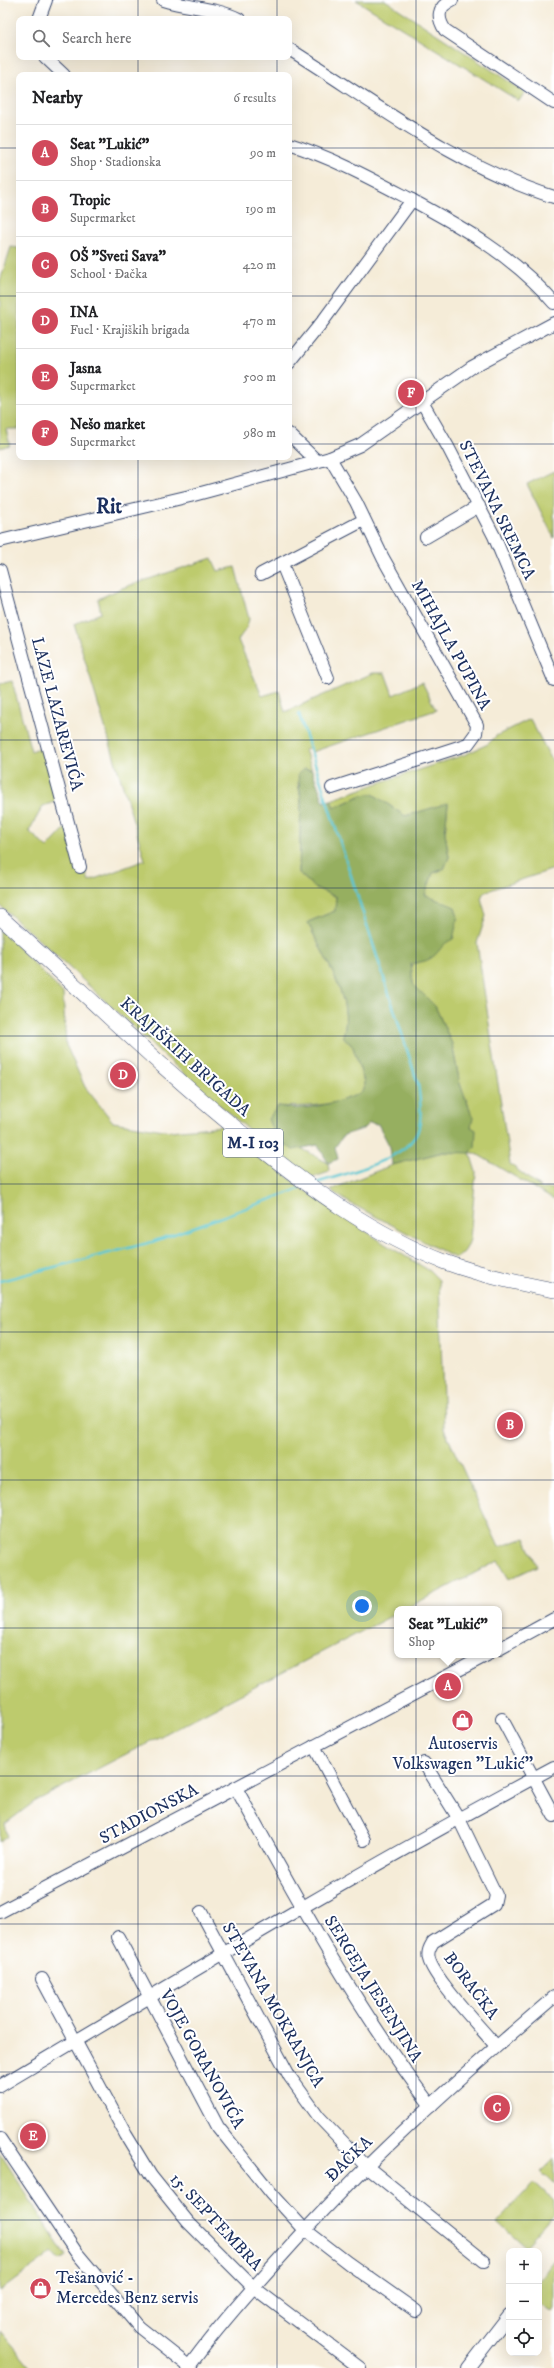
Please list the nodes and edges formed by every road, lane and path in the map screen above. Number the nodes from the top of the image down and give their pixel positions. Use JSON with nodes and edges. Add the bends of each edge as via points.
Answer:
{"nodes":[{"id":1,"x":46,"y":0,"type":"edge"},
{"id":2,"x":163,"y":0,"type":"edge"},
{"id":3,"x":452,"y":0,"type":"edge"},
{"id":4,"x":40,"y":16,"type":"edge"},
{"id":5,"x":231,"y":16,"type":"edge"},
{"id":6,"x":292,"y":50,"type":"edge"},
{"id":7,"x":48,"y":60,"type":"edge"},
{"id":8,"x":61,"y":72,"type":"edge"},
{"id":9,"x":554,"y":102,"type":"edge"},
{"id":10,"x":292,"y":145,"type":"edge"},
{"id":11,"x":554,"y":197,"type":"edge"},
{"id":12,"x":412,"y":200,"type":"junction"},
{"id":13,"x":554,"y":303,"type":"edge"},
{"id":14,"x":554,"y":323,"type":"edge"},
{"id":15,"x":292,"y":359,"type":"edge"},
{"id":16,"x":422,"y":402,"type":"junction"},
{"id":17,"x":292,"y":437,"type":"edge"},
{"id":18,"x":330,"y":458,"type":"junction"},
{"id":19,"x":317,"y":461,"type":"junction"},
{"id":20,"x":479,"y":506,"type":"junction"},
{"id":21,"x":364,"y":520,"type":"junction"},
{"id":22,"x":426,"y":537,"type":"dead end"},
{"id":23,"x":0,"y":540,"type":"edge"},
{"id":24,"x":282,"y":564,"type":"junction"},
{"id":25,"x":0,"y":570,"type":"edge"},
{"id":26,"x":261,"y":574,"type":"dead end"},
{"id":27,"x":328,"y":678,"type":"dead end"},
{"id":28,"x":554,"y":680,"type":"edge"},
{"id":29,"x":332,"y":788,"type":"dead end"},
{"id":30,"x":80,"y":867,"type":"dead end"},
{"id":31,"x":0,"y":917,"type":"edge"},
{"id":32,"x":554,"y":1290,"type":"edge"},
{"id":33,"x":554,"y":1620,"type":"edge"},
{"id":34,"x":502,"y":1647,"type":"edge"},
{"id":35,"x":481,"y":1658,"type":"edge"},
{"id":36,"x":502,"y":1719,"type":"dead end"},
{"id":37,"x":314,"y":1746,"type":"junction"},
{"id":38,"x":424,"y":1763,"type":"dead end"},
{"id":39,"x":554,"y":1767,"type":"edge"},
{"id":40,"x":534,"y":1778,"type":"junction"},
{"id":41,"x":236,"y":1788,"type":"junction"},
{"id":42,"x":554,"y":1816,"type":"edge"},
{"id":43,"x":459,"y":1819,"type":"junction"},
{"id":44,"x":364,"y":1840,"type":"dead end"},
{"id":45,"x":303,"y":1908,"type":"junction"},
{"id":46,"x":0,"y":1912,"type":"edge"},
{"id":47,"x":201,"y":1912,"type":"dead end"},
{"id":48,"x":118,"y":1937,"type":"dead end"},
{"id":49,"x":223,"y":1954,"type":"junction"},
{"id":50,"x":42,"y":1979,"type":"dead end"},
{"id":51,"x":554,"y":1997,"type":"edge"},
{"id":52,"x":148,"y":1998,"type":"junction"},
{"id":53,"x":74,"y":2041,"type":"junction"},
{"id":54,"x":496,"y":2046,"type":"junction"},
{"id":55,"x":0,"y":2086,"type":"edge"},
{"id":56,"x":431,"y":2106,"type":"junction"},
{"id":57,"x":0,"y":2139,"type":"edge"},
{"id":58,"x":366,"y":2166,"type":"junction"},
{"id":59,"x":304,"y":2229,"type":"junction"},
{"id":60,"x":484,"y":2261,"type":"dead end"},
{"id":61,"x":253,"y":2287,"type":"junction"},
{"id":62,"x":416,"y":2311,"type":"dead end"},
{"id":63,"x":506,"y":2319,"type":"edge"},
{"id":64,"x":189,"y":2368,"type":"edge"},
{"id":65,"x":360,"y":2368,"type":"edge"},
{"id":66,"x":468,"y":2368,"type":"edge"}],
"edges":[{"from":1,"to":4,"type":"street"},
{"from":2,"to":5,"type":"street","via":[[178,5],[214,10]]},
{"from":3,"to":9,"type":"street","via":[[445,4],[439,14],[445,30]]},
{"from":6,"to":11,"type":"street","via":[[412,130],[531,190]]},
{"from":7,"to":8,"type":"street"},
{"from":10,"to":12,"type":"street","via":[[330,159]]},
{"from":12,"to":13,"type":"street","via":[[477,236],[508,258]]},
{"from":12,"to":15,"type":"street","via":[[323,322]]},
{"from":14,"to":16,"type":"street","via":[[472,367]]},
{"from":16,"to":18,"type":"street","via":[[364,442]]},
{"from":16,"to":20,"type":"street","name":"STEVANA SREMCA"},
{"from":17,"to":19,"type":"street"},
{"from":18,"to":19,"type":"street"},
{"from":18,"to":21,"type":"street","name":"MIHAJLA PUPINA"},
{"from":19,"to":23,"type":"street","via":[[190,496]]},
{"from":20,"to":22,"type":"street"},
{"from":20,"to":28,"type":"street","name":"STEVANA SREMCA"},
{"from":21,"to":24,"type":"street"},
{"from":21,"to":29,"type":"street","name":"MIHAJLA PUPINA","via":[[477,726],[468,744]]},
{"from":24,"to":26,"type":"street"},
{"from":24,"to":27,"type":"street"},
{"from":25,"to":30,"type":"street","name":"LAZE LAZAREVIĆA"},
{"from":31,"to":32,"type":"main road","name":"KRAJIŠKIH BRIGADA","number":"M-I 103","via":[[187,1088],[321,1196],[388,1235],[445,1262]]},
{"from":33,"to":34,"type":"street"},
{"from":35,"to":37,"type":"street","name":"STADIONSKA"},
{"from":36,"to":40,"type":"street"},
{"from":37,"to":41,"type":"street","name":"STADIONSKA"},
{"from":37,"to":44,"type":"street"},
{"from":38,"to":43,"type":"street","name":"BORAČKA"},
{"from":39,"to":40,"type":"street"},
{"from":40,"to":42,"type":"street"},
{"from":40,"to":43,"type":"street"},
{"from":41,"to":45,"type":"street","name":"SERGEJA JESENJINA"},
{"from":41,"to":46,"type":"street","name":"STADIONSKA"},
{"from":43,"to":45,"type":"street"},
{"from":43,"to":54,"type":"street","name":"BORAČKA","via":[[494,1886],[496,1895],[494,1904],[434,1942],[428,1949],[429,1959],[445,1984]]},
{"from":45,"to":49,"type":"street"},
{"from":45,"to":56,"type":"street","name":"SERGEJA JESENJINA","via":[[357,2002]]},
{"from":47,"to":49,"type":"street","name":"STEVANA MOKRANJCA"},
{"from":48,"to":52,"type":"street","name":"VOJE GORANOVIĆA"},
{"from":49,"to":52,"type":"street"},
{"from":49,"to":58,"type":"street","name":"STEVANA MOKRANJCA","via":[[290,2077],[319,2117]]},
{"from":50,"to":53,"type":"street","name":"15. SEPTEMBRA"},
{"from":51,"to":54,"type":"street","name":"ĐAČKA"},
{"from":52,"to":53,"type":"street"},
{"from":52,"to":59,"type":"street","name":"VOJE GORANOVIĆA","via":[[218,2128]]},
{"from":53,"to":55,"type":"street"},
{"from":53,"to":61,"type":"street","name":"15. SEPTEMBRA","via":[[151,2176],[188,2222]]},
{"from":54,"to":56,"type":"street","name":"ĐAČKA"},
{"from":56,"to":58,"type":"street","name":"ĐAČKA"},
{"from":57,"to":64,"type":"street","via":[[76,2252],[139,2328]]},
{"from":58,"to":59,"type":"street","name":"ĐAČKA"},
{"from":58,"to":60,"type":"street","name":"STEVANA MOKRANJCA"},
{"from":59,"to":61,"type":"street","name":"ĐAČKA"},
{"from":59,"to":62,"type":"street","name":"VOJE GORANOVIĆA"},
{"from":61,"to":64,"type":"street","name":"ĐAČKA"},
{"from":61,"to":65,"type":"street","name":"15. SEPTEMBRA"},
{"from":63,"to":66,"type":"street"}]}
